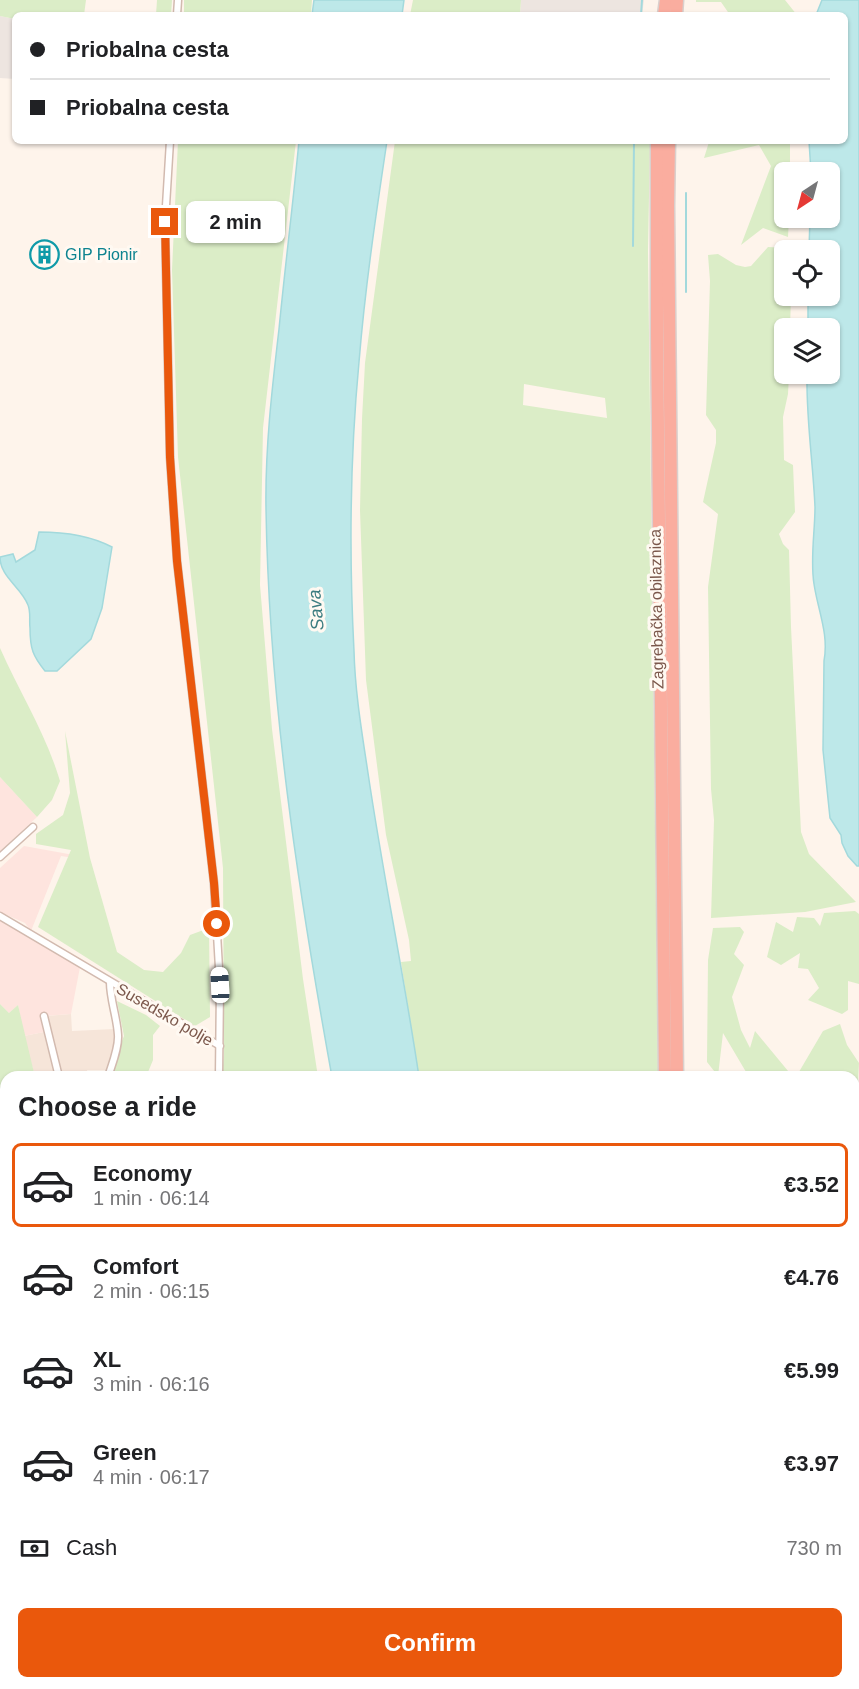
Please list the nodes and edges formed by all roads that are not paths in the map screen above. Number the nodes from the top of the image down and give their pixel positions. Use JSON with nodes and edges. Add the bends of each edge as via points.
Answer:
{"nodes":[{"id":1,"x":170,"y":144,"type":"edge"},
{"id":2,"x":657,"y":144,"type":"edge"},
{"id":3,"x":669,"y":144,"type":"edge"},
{"id":4,"x":33,"y":827,"type":"dead end"},
{"id":5,"x":0,"y":857,"type":"edge"},
{"id":6,"x":0,"y":916,"type":"edge"},
{"id":7,"x":110,"y":982,"type":"junction"},
{"id":8,"x":44,"y":1016,"type":"dead end"},
{"id":9,"x":220,"y":1046,"type":"junction"},
{"id":10,"x":58,"y":1071,"type":"edge"},
{"id":11,"x":110,"y":1071,"type":"edge"},
{"id":12,"x":219,"y":1071,"type":"edge"},
{"id":13,"x":665,"y":1071,"type":"edge"},
{"id":14,"x":677,"y":1071,"type":"edge"}],
"edges":[{"from":1,"to":9,"type":"street","via":[[165,222],[170,457],[177,561],[214,883]]},
{"from":2,"to":13,"type":"highway","name":"Zagrebačka obilaznica"},
{"from":3,"to":14,"type":"highway","name":"Zagrebačka obilaznica"},
{"from":4,"to":5,"type":"street"},
{"from":6,"to":7,"type":"street","name":"Susedsko polje"},
{"from":7,"to":9,"type":"street","name":"Susedsko polje"},
{"from":7,"to":11,"type":"street","name":"Susedsko polje","via":[[118,1041]]},
{"from":8,"to":10,"type":"street"},
{"from":9,"to":12,"type":"street"}]}
